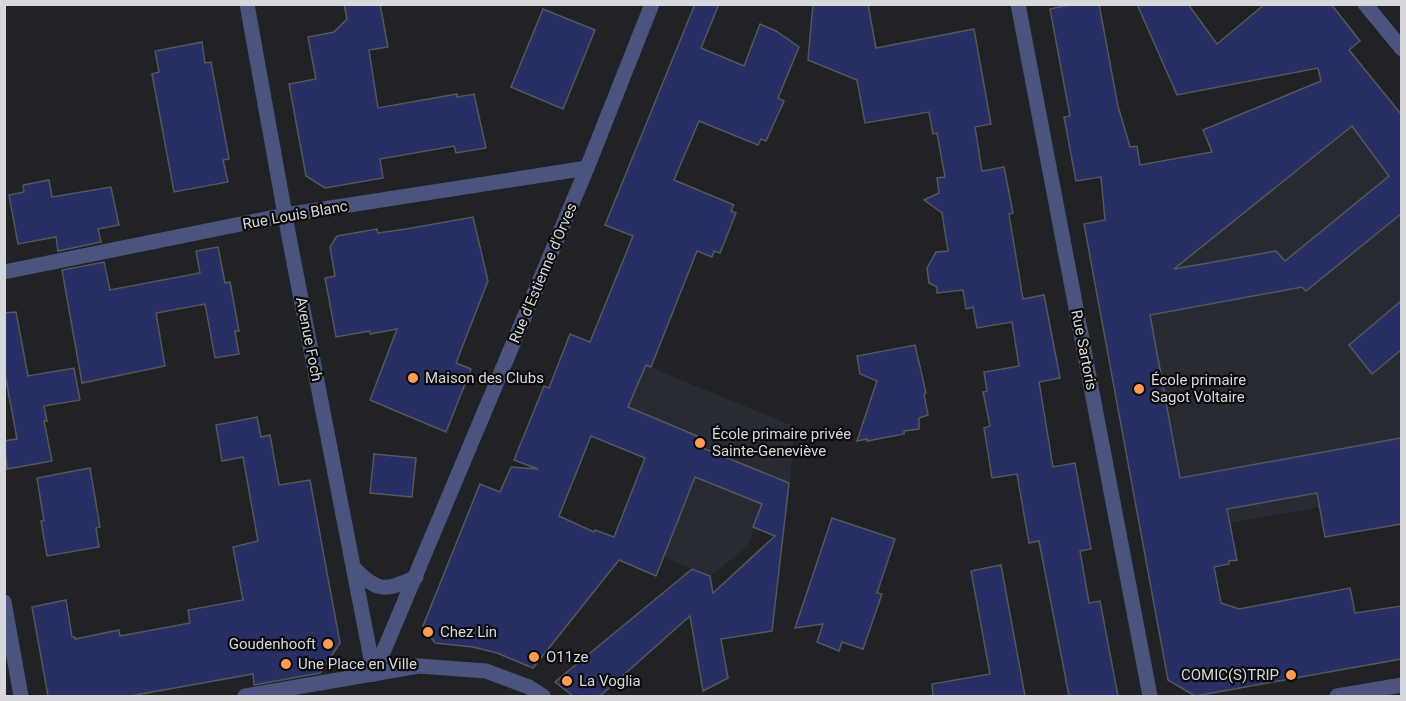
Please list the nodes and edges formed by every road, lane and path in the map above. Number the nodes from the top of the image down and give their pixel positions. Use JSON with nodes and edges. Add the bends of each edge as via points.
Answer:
{"nodes":[{"id":1,"x":248,"y":4,"type":"edge"},
{"id":2,"x":652,"y":4,"type":"edge"},
{"id":3,"x":1018,"y":4,"type":"edge"},
{"id":4,"x":1365,"y":4,"type":"edge"},
{"id":5,"x":1401,"y":49,"type":"edge"},
{"id":6,"x":587,"y":168,"type":"junction"},
{"id":7,"x":285,"y":215,"type":"junction"},
{"id":8,"x":4,"y":272,"type":"edge"},
{"id":9,"x":354,"y":568,"type":"junction"},
{"id":10,"x":416,"y":577,"type":"junction"},
{"id":11,"x":4,"y":602,"type":"edge"},
{"id":12,"x":374,"y":674,"type":"junction"},
{"id":13,"x":1401,"y":685,"type":"edge"},
{"id":14,"x":21,"y":696,"type":"edge"},
{"id":15,"x":245,"y":696,"type":"edge"},
{"id":16,"x":543,"y":696,"type":"edge"},
{"id":17,"x":1150,"y":696,"type":"edge"},
{"id":18,"x":1337,"y":696,"type":"edge"}],
"edges":[{"from":1,"to":7,"type":"street","name":"Avenue Foch"},
{"from":2,"to":6,"type":"street","name":"Rue d'Estienne d'Orves"},
{"from":3,"to":17,"type":"street","name":"Rue Sartoris"},
{"from":4,"to":5,"type":"street"},
{"from":6,"to":7,"type":"street","name":"Rue Louis Blanc"},
{"from":6,"to":10,"type":"street","name":"Rue d'Estienne d'Orves"},
{"from":7,"to":8,"type":"street","name":"Rue Louis Blanc"},
{"from":7,"to":9,"type":"street","name":"Avenue Foch"},
{"from":9,"to":10,"type":"street","via":[[370,585],[393,587]]},
{"from":9,"to":12,"type":"street","name":"Avenue Foch"},
{"from":10,"to":12,"type":"street","name":"Rue d'Estienne d'Orves"},
{"from":11,"to":14,"type":"street"},
{"from":12,"to":15,"type":"street"},
{"from":12,"to":16,"type":"street","via":[[419,666],[486,671]]},
{"from":13,"to":18,"type":"street"}]}
